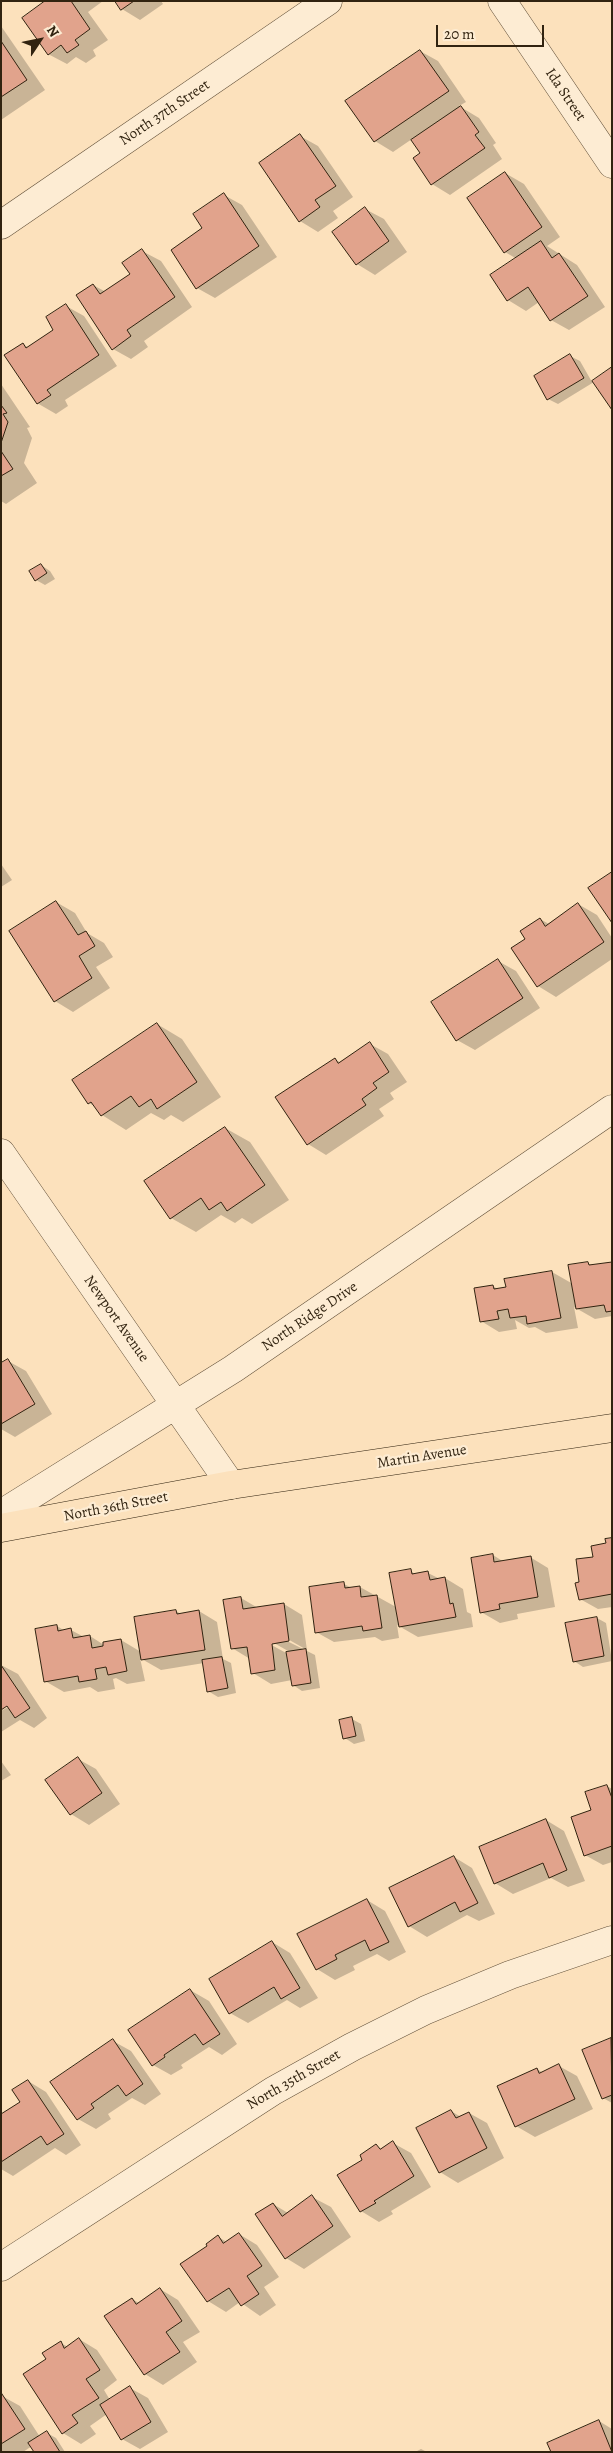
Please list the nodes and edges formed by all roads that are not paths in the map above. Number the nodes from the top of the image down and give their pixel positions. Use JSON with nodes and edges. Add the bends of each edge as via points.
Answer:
{"nodes":[{"id":1,"x":328,"y":1,"type":"edge"},
{"id":2,"x":502,"y":1,"type":"edge"},
{"id":3,"x":612,"y":164,"type":"edge"},
{"id":4,"x":1,"y":225,"type":"edge"},
{"id":5,"x":612,"y":1109,"type":"edge"},
{"id":6,"x":1,"y":1153,"type":"edge"},
{"id":7,"x":177,"y":1406,"type":"junction"},
{"id":8,"x":612,"y":1428,"type":"edge"},
{"id":9,"x":231,"y":1485,"type":"junction"},
{"id":10,"x":1,"y":1514,"type":"edge"},
{"id":11,"x":1,"y":1528,"type":"edge"},
{"id":12,"x":612,"y":1940,"type":"edge"},
{"id":13,"x":1,"y":2267,"type":"edge"}],
"edges":[{"from":1,"to":4,"type":"street","name":"North 37th Street"},
{"from":2,"to":3,"type":"street","name":"Ida Street"},
{"from":5,"to":7,"type":"street","name":"North Ridge Drive"},
{"from":6,"to":7,"type":"street","name":"Newport Avenue"},
{"from":7,"to":9,"type":"street","name":"Newport Avenue"},
{"from":7,"to":10,"type":"street","name":"North Ridge Drive"},
{"from":8,"to":9,"type":"main road","name":"Martin Avenue"},
{"from":9,"to":11,"type":"main road","name":"North 36th Street"},
{"from":12,"to":13,"type":"street","name":"North 35th Street","via":[[510,1975],[426,2010],[352,2047],[273,2091]]}]}
